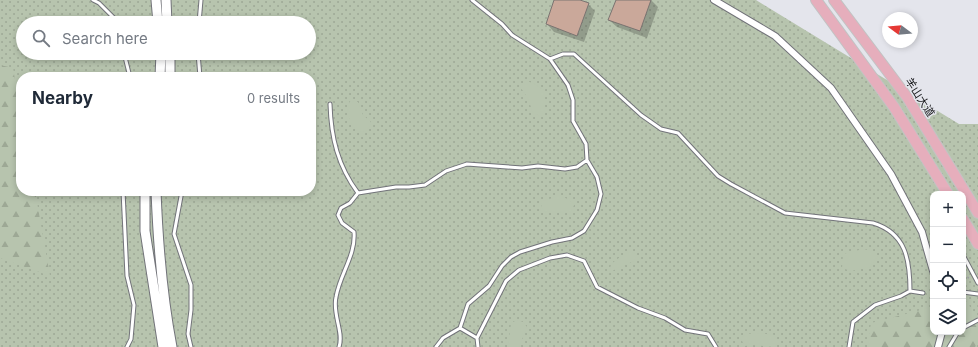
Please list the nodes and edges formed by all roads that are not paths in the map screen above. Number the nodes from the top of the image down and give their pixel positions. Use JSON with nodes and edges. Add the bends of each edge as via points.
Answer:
{"nodes":[{"id":1,"x":93,"y":0,"type":"edge"},
{"id":2,"x":156,"y":0,"type":"edge"},
{"id":3,"x":166,"y":0,"type":"edge"},
{"id":4,"x":201,"y":0,"type":"edge"},
{"id":5,"x":472,"y":0,"type":"edge"},
{"id":6,"x":714,"y":0,"type":"edge"},
{"id":7,"x":816,"y":0,"type":"edge"},
{"id":8,"x":834,"y":0,"type":"edge"},
{"id":9,"x":112,"y":16,"type":"edge"},
{"id":10,"x":157,"y":16,"type":"edge"},
{"id":11,"x":167,"y":16,"type":"edge"},
{"id":12,"x":200,"y":16,"type":"edge"},
{"id":13,"x":550,"y":59,"type":"junction"},
{"id":14,"x":126,"y":60,"type":"edge"},
{"id":15,"x":161,"y":60,"type":"edge"},
{"id":16,"x":170,"y":60,"type":"edge"},
{"id":17,"x":199,"y":60,"type":"edge"},
{"id":18,"x":129,"y":72,"type":"edge"},
{"id":19,"x":160,"y":72,"type":"edge"},
{"id":20,"x":170,"y":72,"type":"edge"},
{"id":21,"x":200,"y":72,"type":"edge"},
{"id":22,"x":330,"y":104,"type":"dead end"},
{"id":23,"x":587,"y":160,"type":"junction"},
{"id":24,"x":946,"y":191,"type":"edge"},
{"id":25,"x":358,"y":193,"type":"junction"},
{"id":26,"x":123,"y":196,"type":"edge"},
{"id":27,"x":145,"y":196,"type":"edge"},
{"id":28,"x":156,"y":196,"type":"edge"},
{"id":29,"x":181,"y":196,"type":"edge"},
{"id":30,"x":978,"y":213,"type":"edge"},
{"id":31,"x":966,"y":224,"type":"edge"},
{"id":32,"x":978,"y":244,"type":"edge"},
{"id":33,"x":966,"y":261,"type":"edge"},
{"id":34,"x":931,"y":263,"type":"edge"},
{"id":35,"x":978,"y":283,"type":"edge"},
{"id":36,"x":910,"y":291,"type":"junction"},
{"id":37,"x":966,"y":292,"type":"edge"},
{"id":38,"x":923,"y":293,"type":"dead end"},
{"id":39,"x":978,"y":294,"type":"edge"},
{"id":40,"x":978,"y":320,"type":"edge"},
{"id":41,"x":966,"y":326,"type":"edge"},
{"id":42,"x":460,"y":328,"type":"junction"},
{"id":43,"x":941,"y":335,"type":"edge"},
{"id":44,"x":956,"y":335,"type":"edge"},
{"id":45,"x":477,"y":338,"type":"junction"},
{"id":46,"x":127,"y":347,"type":"edge"},
{"id":47,"x":163,"y":347,"type":"edge"},
{"id":48,"x":172,"y":347,"type":"edge"},
{"id":49,"x":191,"y":347,"type":"edge"},
{"id":50,"x":339,"y":347,"type":"edge"},
{"id":51,"x":436,"y":347,"type":"edge"},
{"id":52,"x":478,"y":347,"type":"edge"},
{"id":53,"x":716,"y":347,"type":"edge"},
{"id":54,"x":849,"y":347,"type":"edge"},
{"id":55,"x":938,"y":347,"type":"edge"},
{"id":56,"x":949,"y":347,"type":"edge"}],
"edges":[{"from":1,"to":9,"type":"lane"},
{"from":2,"to":10,"type":"street"},
{"from":3,"to":11,"type":"street"},
{"from":4,"to":12,"type":"lane"},
{"from":5,"to":13,"type":"lane","via":[[512,35]]},
{"from":6,"to":34,"type":"street","via":[[775,36],[831,88],[891,174],[922,232]]},
{"from":7,"to":24,"type":"main road","via":[[894,107]]},
{"from":8,"to":30,"type":"main road","name":"羊山大道","via":[[907,97]]},
{"from":13,"to":23,"type":"lane","via":[[568,85],[573,100],[573,121],[586,144]]},
{"from":13,"to":36,"type":"lane","via":[[563,54],[574,54],[641,114],[661,129],[678,134],[718,176],[785,213],[883,226],[899,240],[906,253],[910,267]]},
{"from":14,"to":18,"type":"lane"},
{"from":15,"to":19,"type":"street"},
{"from":16,"to":20,"type":"street"},
{"from":17,"to":21,"type":"lane"},
{"from":22,"to":25,"type":"lane","via":[[336,153],[346,177]]},
{"from":23,"to":25,"type":"lane","via":[[577,167],[565,168],[467,164],[446,172],[425,185]]},
{"from":23,"to":42,"type":"lane","via":[[597,177],[601,194],[597,210],[584,231],[572,238],[520,252],[511,257],[489,286],[468,304]]},
{"from":25,"to":50,"type":"lane","via":[[350,203],[341,208],[338,215],[342,223],[354,232],[355,243],[335,298],[341,342]]},
{"from":26,"to":46,"type":"lane","via":[[127,276],[134,305]]},
{"from":27,"to":47,"type":"street","via":[[145,231]]},
{"from":28,"to":48,"type":"street","via":[[165,310]]},
{"from":29,"to":49,"type":"lane","via":[[174,234],[191,285],[188,334]]},
{"from":31,"to":32,"type":"main road"},
{"from":33,"to":35,"type":"lane"},
{"from":36,"to":38,"type":"lane"},
{"from":36,"to":54,"type":"lane","via":[[875,304],[853,322]]},
{"from":37,"to":39,"type":"lane"},
{"from":40,"to":41,"type":"lane"},
{"from":42,"to":45,"type":"lane"},
{"from":42,"to":51,"type":"lane","via":[[443,338]]},
{"from":43,"to":55,"type":"street"},
{"from":44,"to":56,"type":"lane"},
{"from":45,"to":52,"type":"lane"},
{"from":45,"to":53,"type":"lane","via":[[506,281],[519,270],[550,258],[567,255],[584,261],[597,287],[638,308],[665,318],[685,330],[708,334]]}]}
